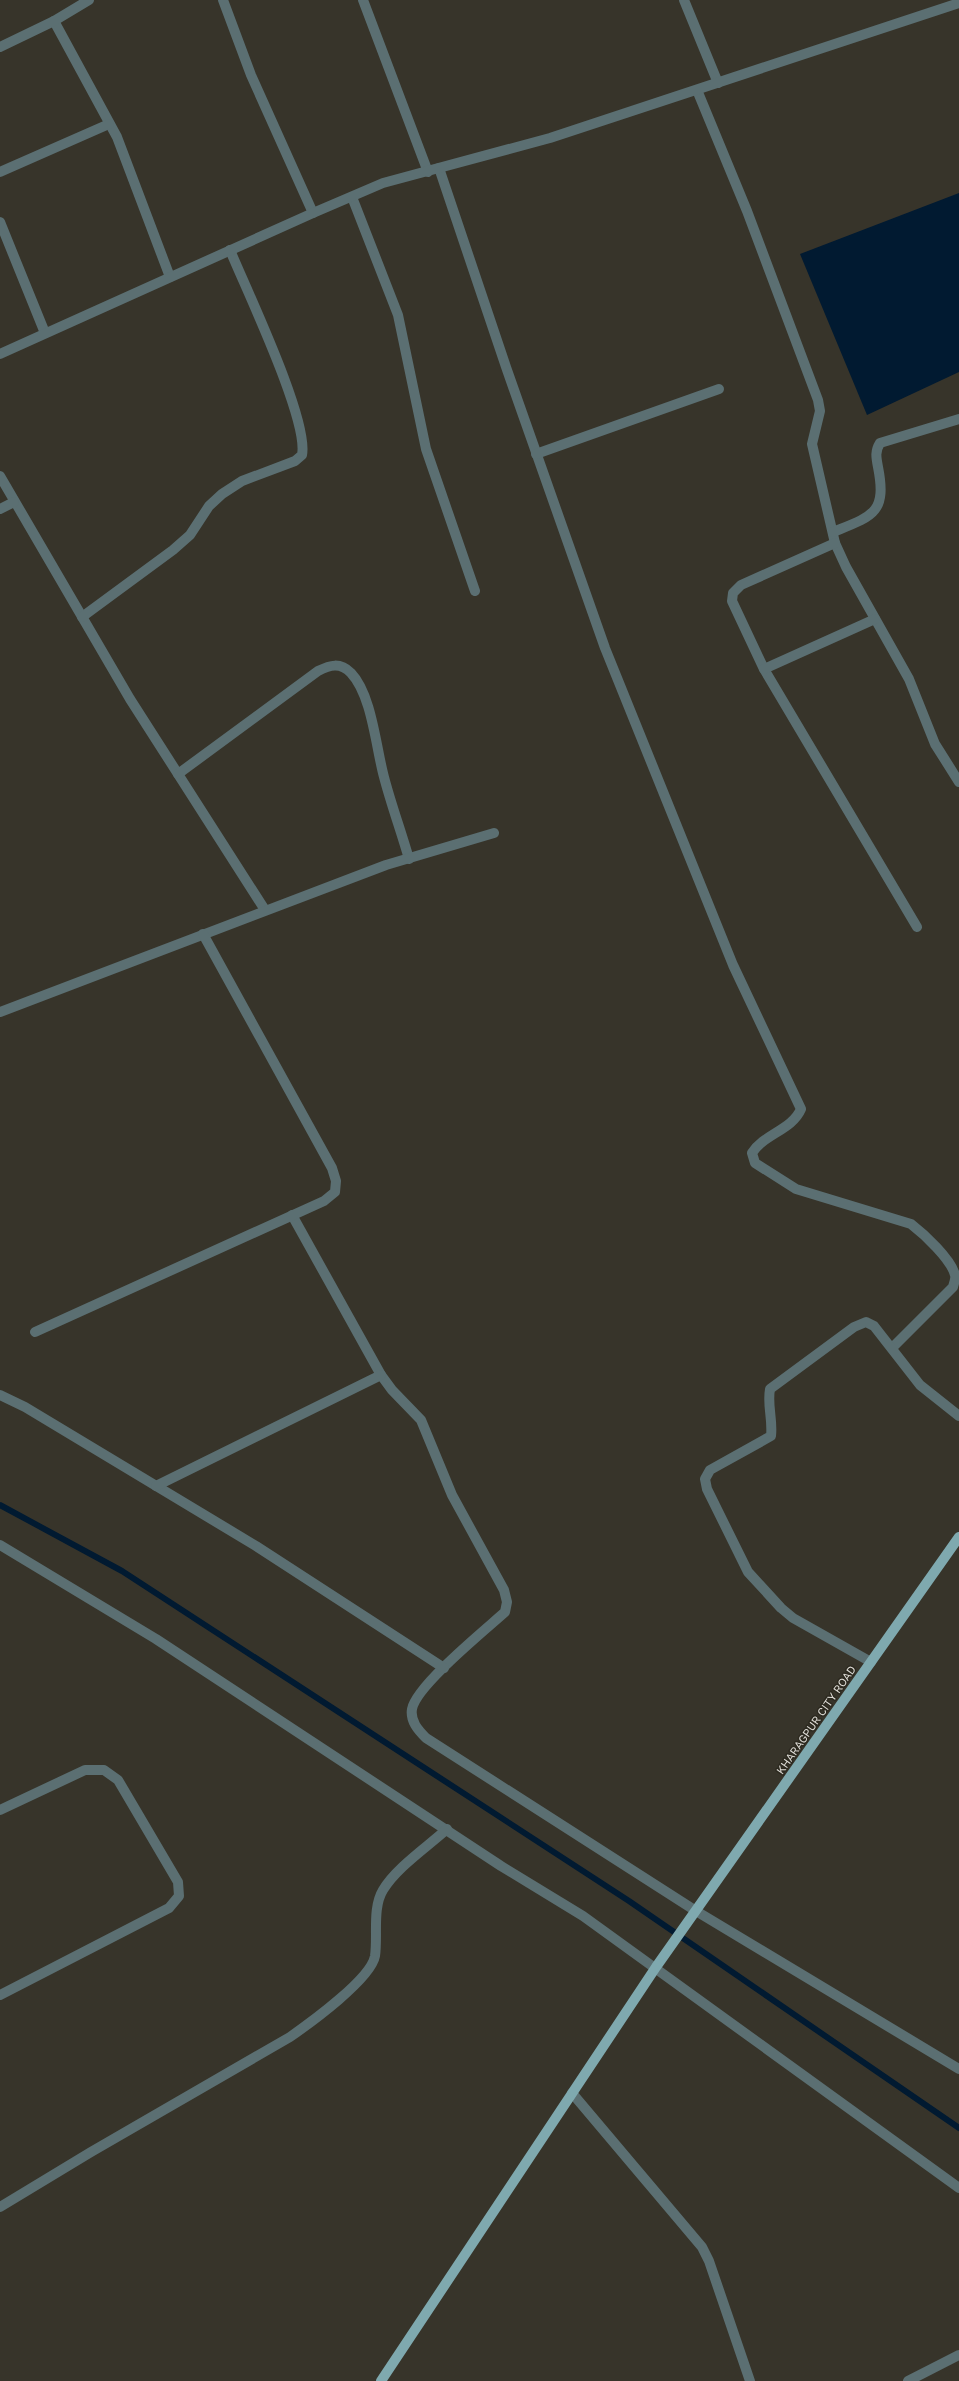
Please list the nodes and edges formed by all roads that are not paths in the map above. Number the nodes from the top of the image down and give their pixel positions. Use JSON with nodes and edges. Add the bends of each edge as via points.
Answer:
{"nodes":[{"id":1,"x":89,"y":0,"type":"edge"},
{"id":2,"x":223,"y":0,"type":"edge"},
{"id":3,"x":363,"y":0,"type":"edge"},
{"id":4,"x":684,"y":0,"type":"edge"},
{"id":5,"x":958,"y":6,"type":"edge"},
{"id":6,"x":54,"y":21,"type":"junction"},
{"id":7,"x":0,"y":47,"type":"edge"},
{"id":8,"x":718,"y":83,"type":"junction"},
{"id":9,"x":697,"y":90,"type":"junction"},
{"id":10,"x":109,"y":124,"type":"junction"},
{"id":11,"x":439,"y":168,"type":"junction"},
{"id":12,"x":0,"y":172,"type":"edge"},
{"id":13,"x":428,"y":172,"type":"junction"},
{"id":14,"x":352,"y":197,"type":"junction"},
{"id":15,"x":313,"y":212,"type":"junction"},
{"id":16,"x":0,"y":222,"type":"edge"},
{"id":17,"x":230,"y":250,"type":"junction"},
{"id":18,"x":170,"y":277,"type":"junction"},
{"id":19,"x":45,"y":333,"type":"junction"},
{"id":20,"x":0,"y":354,"type":"edge"},
{"id":21,"x":719,"y":389,"type":"dead end"},
{"id":22,"x":959,"y":419,"type":"edge"},
{"id":23,"x":536,"y":454,"type":"junction"},
{"id":24,"x":0,"y":476,"type":"edge"},
{"id":25,"x":14,"y":502,"type":"junction"},
{"id":26,"x":0,"y":509,"type":"edge"},
{"id":27,"x":833,"y":532,"type":"junction"},
{"id":28,"x":835,"y":543,"type":"junction"},
{"id":29,"x":475,"y":591,"type":"dead end"},
{"id":30,"x":82,"y":617,"type":"junction"},
{"id":31,"x":875,"y":619,"type":"junction"},
{"id":32,"x":764,"y":669,"type":"junction"},
{"id":33,"x":178,"y":774,"type":"junction"},
{"id":34,"x":959,"y":782,"type":"edge"},
{"id":35,"x":494,"y":833,"type":"dead end"},
{"id":36,"x":409,"y":859,"type":"junction"},
{"id":37,"x":265,"y":910,"type":"junction"},
{"id":38,"x":917,"y":926,"type":"dead end"},
{"id":39,"x":203,"y":934,"type":"junction"},
{"id":40,"x":0,"y":1012,"type":"edge"},
{"id":41,"x":292,"y":1215,"type":"junction"},
{"id":42,"x":35,"y":1332,"type":"dead end"},
{"id":43,"x":892,"y":1348,"type":"junction"},
{"id":44,"x":381,"y":1375,"type":"junction"},
{"id":45,"x":0,"y":1395,"type":"edge"},
{"id":46,"x":959,"y":1416,"type":"edge"},
{"id":47,"x":156,"y":1486,"type":"junction"},
{"id":48,"x":959,"y":1537,"type":"edge"},
{"id":49,"x":0,"y":1545,"type":"edge"},
{"id":50,"x":871,"y":1662,"type":"junction"},
{"id":51,"x":444,"y":1668,"type":"junction"},
{"id":52,"x":0,"y":1810,"type":"edge"},
{"id":53,"x":447,"y":1829,"type":"junction"},
{"id":54,"x":694,"y":1914,"type":"junction"},
{"id":55,"x":656,"y":1967,"type":"junction"},
{"id":56,"x":0,"y":1995,"type":"edge"},
{"id":57,"x":959,"y":2069,"type":"edge"},
{"id":58,"x":572,"y":2093,"type":"junction"},
{"id":59,"x":959,"y":2188,"type":"edge"},
{"id":60,"x":0,"y":2207,"type":"edge"},
{"id":61,"x":959,"y":2355,"type":"edge"},
{"id":62,"x":380,"y":2381,"type":"edge"},
{"id":63,"x":750,"y":2381,"type":"edge"},
{"id":64,"x":908,"y":2381,"type":"edge"}],
"edges":[{"from":1,"to":6,"type":"street"},
{"from":2,"to":15,"type":"street","via":[[251,75]]},
{"from":3,"to":13,"type":"street"},
{"from":4,"to":8,"type":"street"},
{"from":5,"to":8,"type":"street"},
{"from":6,"to":7,"type":"street"},
{"from":6,"to":10,"type":"street"},
{"from":8,"to":9,"type":"street"},
{"from":9,"to":11,"type":"street","via":[[550,138]]},
{"from":9,"to":27,"type":"street","via":[[750,218],[818,400],[820,411],[812,444]]},
{"from":10,"to":12,"type":"street"},
{"from":10,"to":18,"type":"street","via":[[117,137]]},
{"from":11,"to":13,"type":"street"},
{"from":11,"to":23,"type":"street"},
{"from":13,"to":14,"type":"street","via":[[383,183]]},
{"from":14,"to":15,"type":"street"},
{"from":14,"to":29,"type":"street","via":[[398,315],[426,449]]},
{"from":15,"to":17,"type":"street"},
{"from":16,"to":19,"type":"street"},
{"from":17,"to":18,"type":"street"},
{"from":17,"to":30,"type":"street","via":[[287,387],[304,444],[302,454],[295,461],[242,481],[222,494],[209,506],[185,540]]},
{"from":18,"to":19,"type":"street"},
{"from":19,"to":20,"type":"street"},
{"from":21,"to":23,"type":"street"},
{"from":22,"to":27,"type":"street","via":[[880,443],[876,450],[882,499],[877,509],[853,524]]},
{"from":23,"to":43,"type":"street","via":[[605,648],[724,943],[801,1109],[797,1118],[756,1146],[752,1153],[755,1163],[796,1189],[911,1224],[922,1232],[952,1265],[956,1276],[954,1287]]},
{"from":24,"to":25,"type":"street"},
{"from":25,"to":26,"type":"street"},
{"from":25,"to":30,"type":"street"},
{"from":27,"to":28,"type":"street"},
{"from":28,"to":31,"type":"street"},
{"from":28,"to":32,"type":"street","via":[[757,577],[741,585],[733,593],[732,601],[736,611]]},
{"from":30,"to":33,"type":"street"},
{"from":31,"to":32,"type":"street"},
{"from":31,"to":34,"type":"street","via":[[914,690],[935,744]]},
{"from":32,"to":38,"type":"street"},
{"from":33,"to":36,"type":"street","via":[[318,671],[330,665],[341,666],[351,673],[366,702],[384,777]]},
{"from":33,"to":37,"type":"street"},
{"from":35,"to":36,"type":"street"},
{"from":36,"to":37,"type":"street"},
{"from":37,"to":39,"type":"street"},
{"from":39,"to":40,"type":"street"},
{"from":39,"to":41,"type":"street","via":[[318,1141],[336,1181],[335,1192],[324,1201]]},
{"from":41,"to":42,"type":"street"},
{"from":41,"to":44,"type":"street"},
{"from":43,"to":46,"type":"street","via":[[920,1385]]},
{"from":43,"to":50,"type":"street","via":[[874,1326],[866,1322],[854,1327],[770,1389],[767,1402],[771,1436],[710,1470],[705,1479],[707,1489],[748,1572],[793,1618]]},
{"from":44,"to":47,"type":"street"},
{"from":44,"to":51,"type":"street","via":[[421,1420],[452,1495],[504,1590],[507,1602],[505,1612]]},
{"from":45,"to":47,"type":"street","via":[[25,1406]]},
{"from":47,"to":51,"type":"street","via":[[256,1546]]},
{"from":48,"to":50,"type":"main road","name":"KHARAGPUR CITY ROAD"},
{"from":49,"to":53,"type":"street","via":[[156,1639]]},
{"from":50,"to":54,"type":"main road","name":"KHARAGPUR CITY ROAD"},
{"from":51,"to":54,"type":"street","via":[[416,1698],[412,1710],[412,1720],[426,1738]]},
{"from":52,"to":56,"type":"street","via":[[85,1770],[104,1770],[118,1780],[178,1882],[179,1896],[169,1908]]},
{"from":53,"to":55,"type":"street","via":[[501,1866],[583,1916]]},
{"from":53,"to":60,"type":"street","via":[[390,1880],[382,1891],[378,1905],[375,1958],[368,1973],[313,2021],[290,2038]]},
{"from":54,"to":55,"type":"main road","name":"KHARAGPUR CITY ROAD"},
{"from":54,"to":57,"type":"street"},
{"from":55,"to":58,"type":"main road","name":"KHARAGPUR CITY ROAD"},
{"from":55,"to":59,"type":"street"},
{"from":58,"to":62,"type":"main road","name":"KHARAGPUR CITY ROAD"},
{"from":58,"to":63,"type":"street","via":[[702,2248],[709,2260]]},
{"from":61,"to":64,"type":"street"}]}
